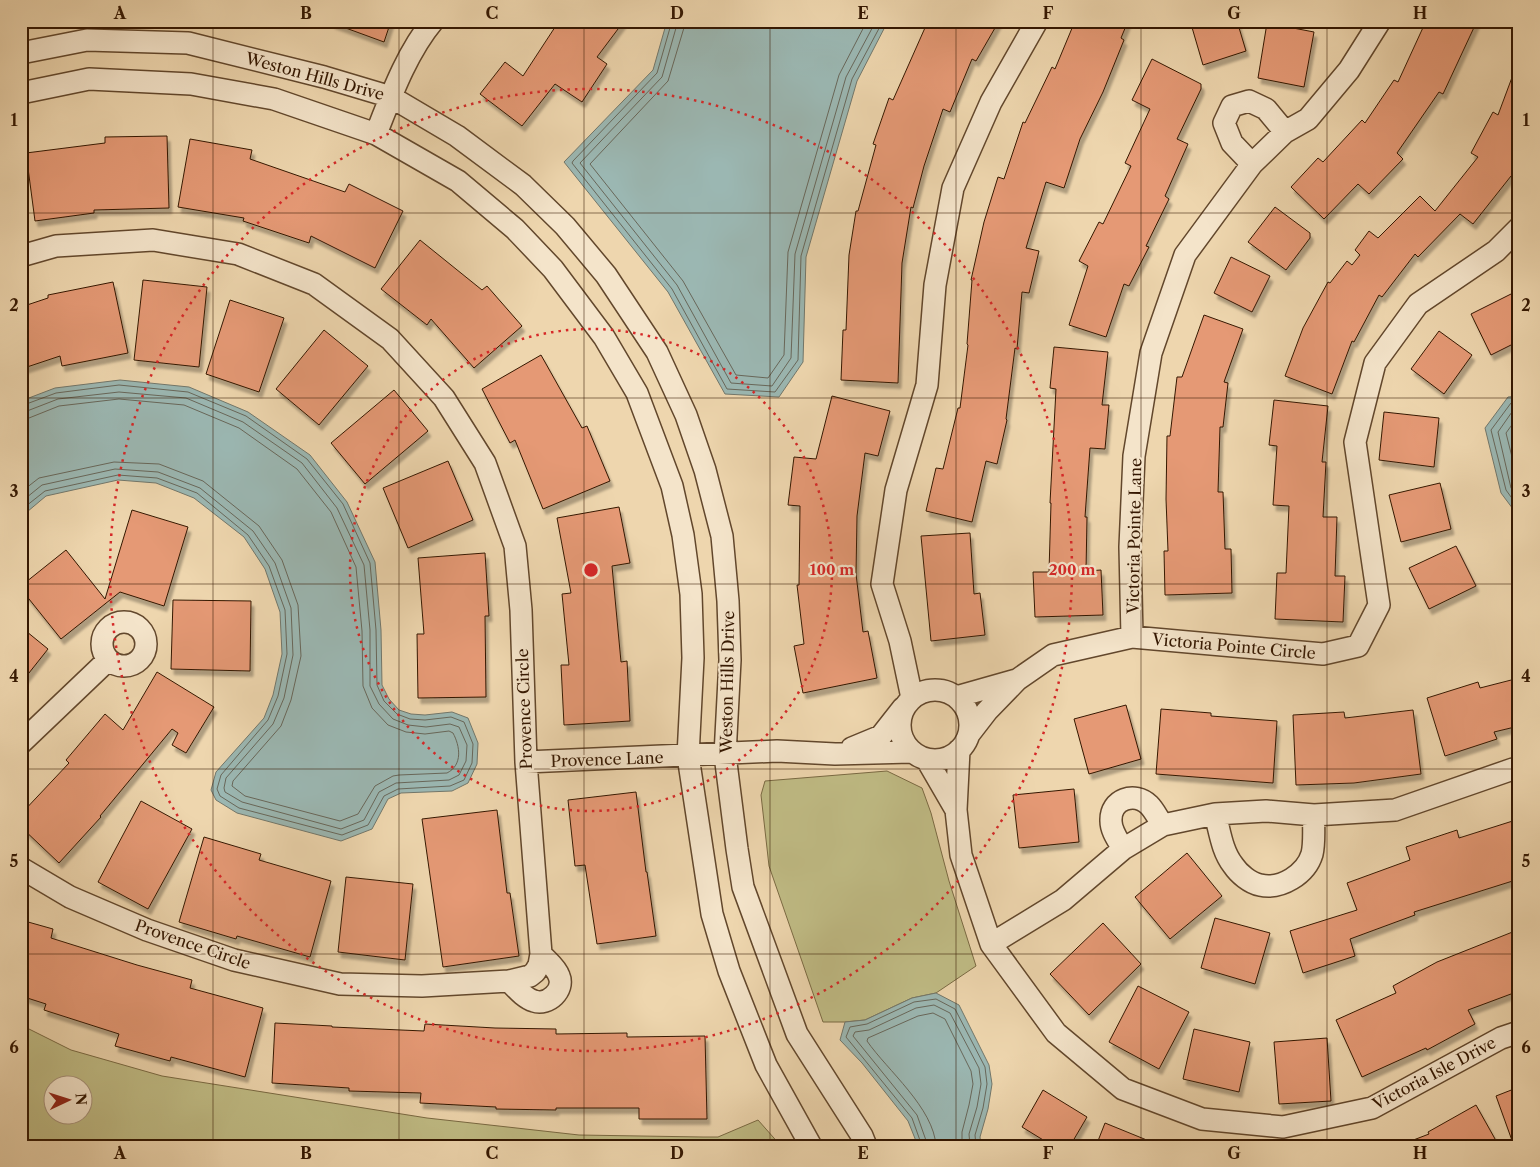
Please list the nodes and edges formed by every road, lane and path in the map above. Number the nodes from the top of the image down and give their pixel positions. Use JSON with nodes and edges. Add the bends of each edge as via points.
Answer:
{"nodes":[{"id":1,"x":433,"y":21,"type":"edge"},
{"id":2,"x":1037,"y":21,"type":"edge"},
{"id":3,"x":1380,"y":21,"type":"edge"},
{"id":4,"x":21,"y":52,"type":"edge"},
{"id":5,"x":21,"y":92,"type":"edge"},
{"id":6,"x":391,"y":97,"type":"junction"},
{"id":7,"x":1285,"y":132,"type":"junction"},
{"id":8,"x":376,"y":134,"type":"junction"},
{"id":9,"x":1252,"y":164,"type":"junction"},
{"id":10,"x":1519,"y":228,"type":"edge"},
{"id":11,"x":21,"y":256,"type":"edge"},
{"id":12,"x":1132,"y":637,"type":"junction"},
{"id":13,"x":900,"y":641,"type":"junction"},
{"id":14,"x":108,"y":660,"type":"dead end"},
{"id":15,"x":1016,"y":680,"type":"junction"},
{"id":16,"x":934,"y":690,"type":"junction"},
{"id":17,"x":956,"y":697,"type":"junction"},
{"id":18,"x":907,"y":703,"type":"junction"},
{"id":19,"x":964,"y":742,"type":"junction"},
{"id":20,"x":21,"y":743,"type":"edge"},
{"id":21,"x":835,"y":754,"type":"junction"},
{"id":22,"x":725,"y":755,"type":"junction"},
{"id":23,"x":688,"y":756,"type":"junction"},
{"id":24,"x":919,"y":756,"type":"junction"},
{"id":25,"x":526,"y":762,"type":"junction"},
{"id":26,"x":1519,"y":769,"type":"edge"},
{"id":27,"x":956,"y":810,"type":"junction"},
{"id":28,"x":1216,"y":814,"type":"junction"},
{"id":29,"x":1314,"y":815,"type":"junction"},
{"id":30,"x":1163,"y":825,"type":"junction"},
{"id":31,"x":1123,"y":849,"type":"junction"},
{"id":32,"x":21,"y":868,"type":"edge"},
{"id":33,"x":991,"y":944,"type":"junction"},
{"id":34,"x":541,"y":954,"type":"junction"},
{"id":35,"x":509,"y":981,"type":"junction"},
{"id":36,"x":1519,"y":1032,"type":"edge"},
{"id":37,"x":811,"y":1146,"type":"edge"},
{"id":38,"x":866,"y":1146,"type":"edge"}],
"edges":[{"from":1,"to":6,"type":"street","via":[[421,36]]},
{"from":2,"to":13,"type":"street","via":[[990,102],[953,188],[935,285],[927,385],[896,490],[882,584]]},
{"from":3,"to":7,"type":"street","name":"Victoria Pointe Lane","via":[[1349,70],[1308,119]]},
{"from":4,"to":6,"type":"street","name":"Weston Hills Drive","via":[[87,40],[188,43]]},
{"from":5,"to":8,"type":"street","name":"Weston Hills Drive","via":[[89,79],[191,84],[274,99]]},
{"from":6,"to":8,"type":"street"},
{"from":6,"to":22,"type":"street","name":"Weston Hills Drive","via":[[457,136],[524,185],[565,226],[606,275],[657,352],[690,424],[722,536],[730,660]]},
{"from":7,"to":9,"type":"street","name":"Victoria Pointe Lane"},
{"from":7,"to":9,"type":"street","via":[[1266,109],[1249,101],[1232,106],[1224,123],[1232,143]]},
{"from":8,"to":23,"type":"street","name":"Weston Hills Drive","via":[[458,181],[515,229],[553,269],[604,337],[637,393],[672,486],[683,535],[691,594],[693,658]]},
{"from":9,"to":12,"type":"street","name":"Victoria Pointe Lane","via":[[1185,255],[1151,353],[1134,456],[1130,547]]},
{"from":10,"to":12,"type":"street","name":"Victoria Pointe Circle","via":[[1496,251],[1418,304],[1374,363],[1355,442],[1379,605],[1358,646],[1323,654]]},
{"from":11,"to":25,"type":"street","name":"Provence Circle","via":[[56,246],[153,240],[238,254],[314,284],[390,338],[444,398],[485,463],[515,546],[521,610]]},
{"from":12,"to":15,"type":"street","name":"Victoria Pointe Circle","via":[[1053,655]]},
{"from":13,"to":16,"type":"street","via":[[920,678]]},
{"from":13,"to":18,"type":"street"},
{"from":14,"to":20,"type":"street"},
{"from":15,"to":17,"type":"street","name":"Victoria Pointe Circle"},
{"from":15,"to":19,"type":"street","name":"Victoria Pointe Circle"},
{"from":16,"to":17,"type":"street"},
{"from":16,"to":18,"type":"street","via":[[920,693]]},
{"from":17,"to":19,"type":"street","via":[[966,708],[970,725]]},
{"from":18,"to":21,"type":"street","via":[[881,736]]},
{"from":18,"to":24,"type":"street","via":[[899,721],[901,737]]},
{"from":19,"to":24,"type":"street","via":[[945,759]]},
{"from":19,"to":27,"type":"street","name":"Victoria Isle Drive"},
{"from":21,"to":22,"type":"street","name":"Provence Lane","via":[[777,751]]},
{"from":21,"to":24,"type":"street","name":"Provence Lane"},
{"from":22,"to":23,"type":"street","name":"Provence Lane"},
{"from":22,"to":38,"type":"street","name":"Weston Hills Drive","via":[[743,887],[797,1034]]},
{"from":23,"to":25,"type":"street","name":"Provence Lane"},
{"from":23,"to":37,"type":"street","name":"Weston Hills Drive","via":[[712,914],[729,971],[766,1066]]},
{"from":24,"to":27,"type":"street","name":"Victoria Isle Drive"},
{"from":25,"to":34,"type":"street","name":"Provence Circle"},
{"from":26,"to":29,"type":"street","via":[[1395,810]]},
{"from":27,"to":33,"type":"street","name":"Victoria Isle Drive","via":[[961,855]]},
{"from":28,"to":29,"type":"street","via":[[1266,811]]},
{"from":28,"to":29,"type":"street","via":[[1224,848],[1233,866],[1246,879],[1261,886],[1292,879],[1304,869],[1312,854]]},
{"from":28,"to":30,"type":"street"},
{"from":30,"to":31,"type":"street"},
{"from":30,"to":31,"type":"street","via":[[1149,805],[1139,798],[1128,797],[1120,801],[1112,809],[1111,820],[1113,832]]},
{"from":31,"to":33,"type":"street","via":[[1063,900]]},
{"from":32,"to":35,"type":"street","name":"Provence Circle","via":[[70,897],[130,923],[244,962],[340,984],[422,986]]},
{"from":33,"to":36,"type":"street","name":"Victoria Isle Drive","via":[[1056,1033],[1123,1089],[1202,1119],[1283,1127],[1372,1108],[1501,1038]]},
{"from":34,"to":35,"type":"street","name":"Provence Circle","via":[[540,965],[535,972]]},
{"from":34,"to":35,"type":"street","via":[[559,975],[559,990],[553,996],[539,1002],[532,1001]]}]}
